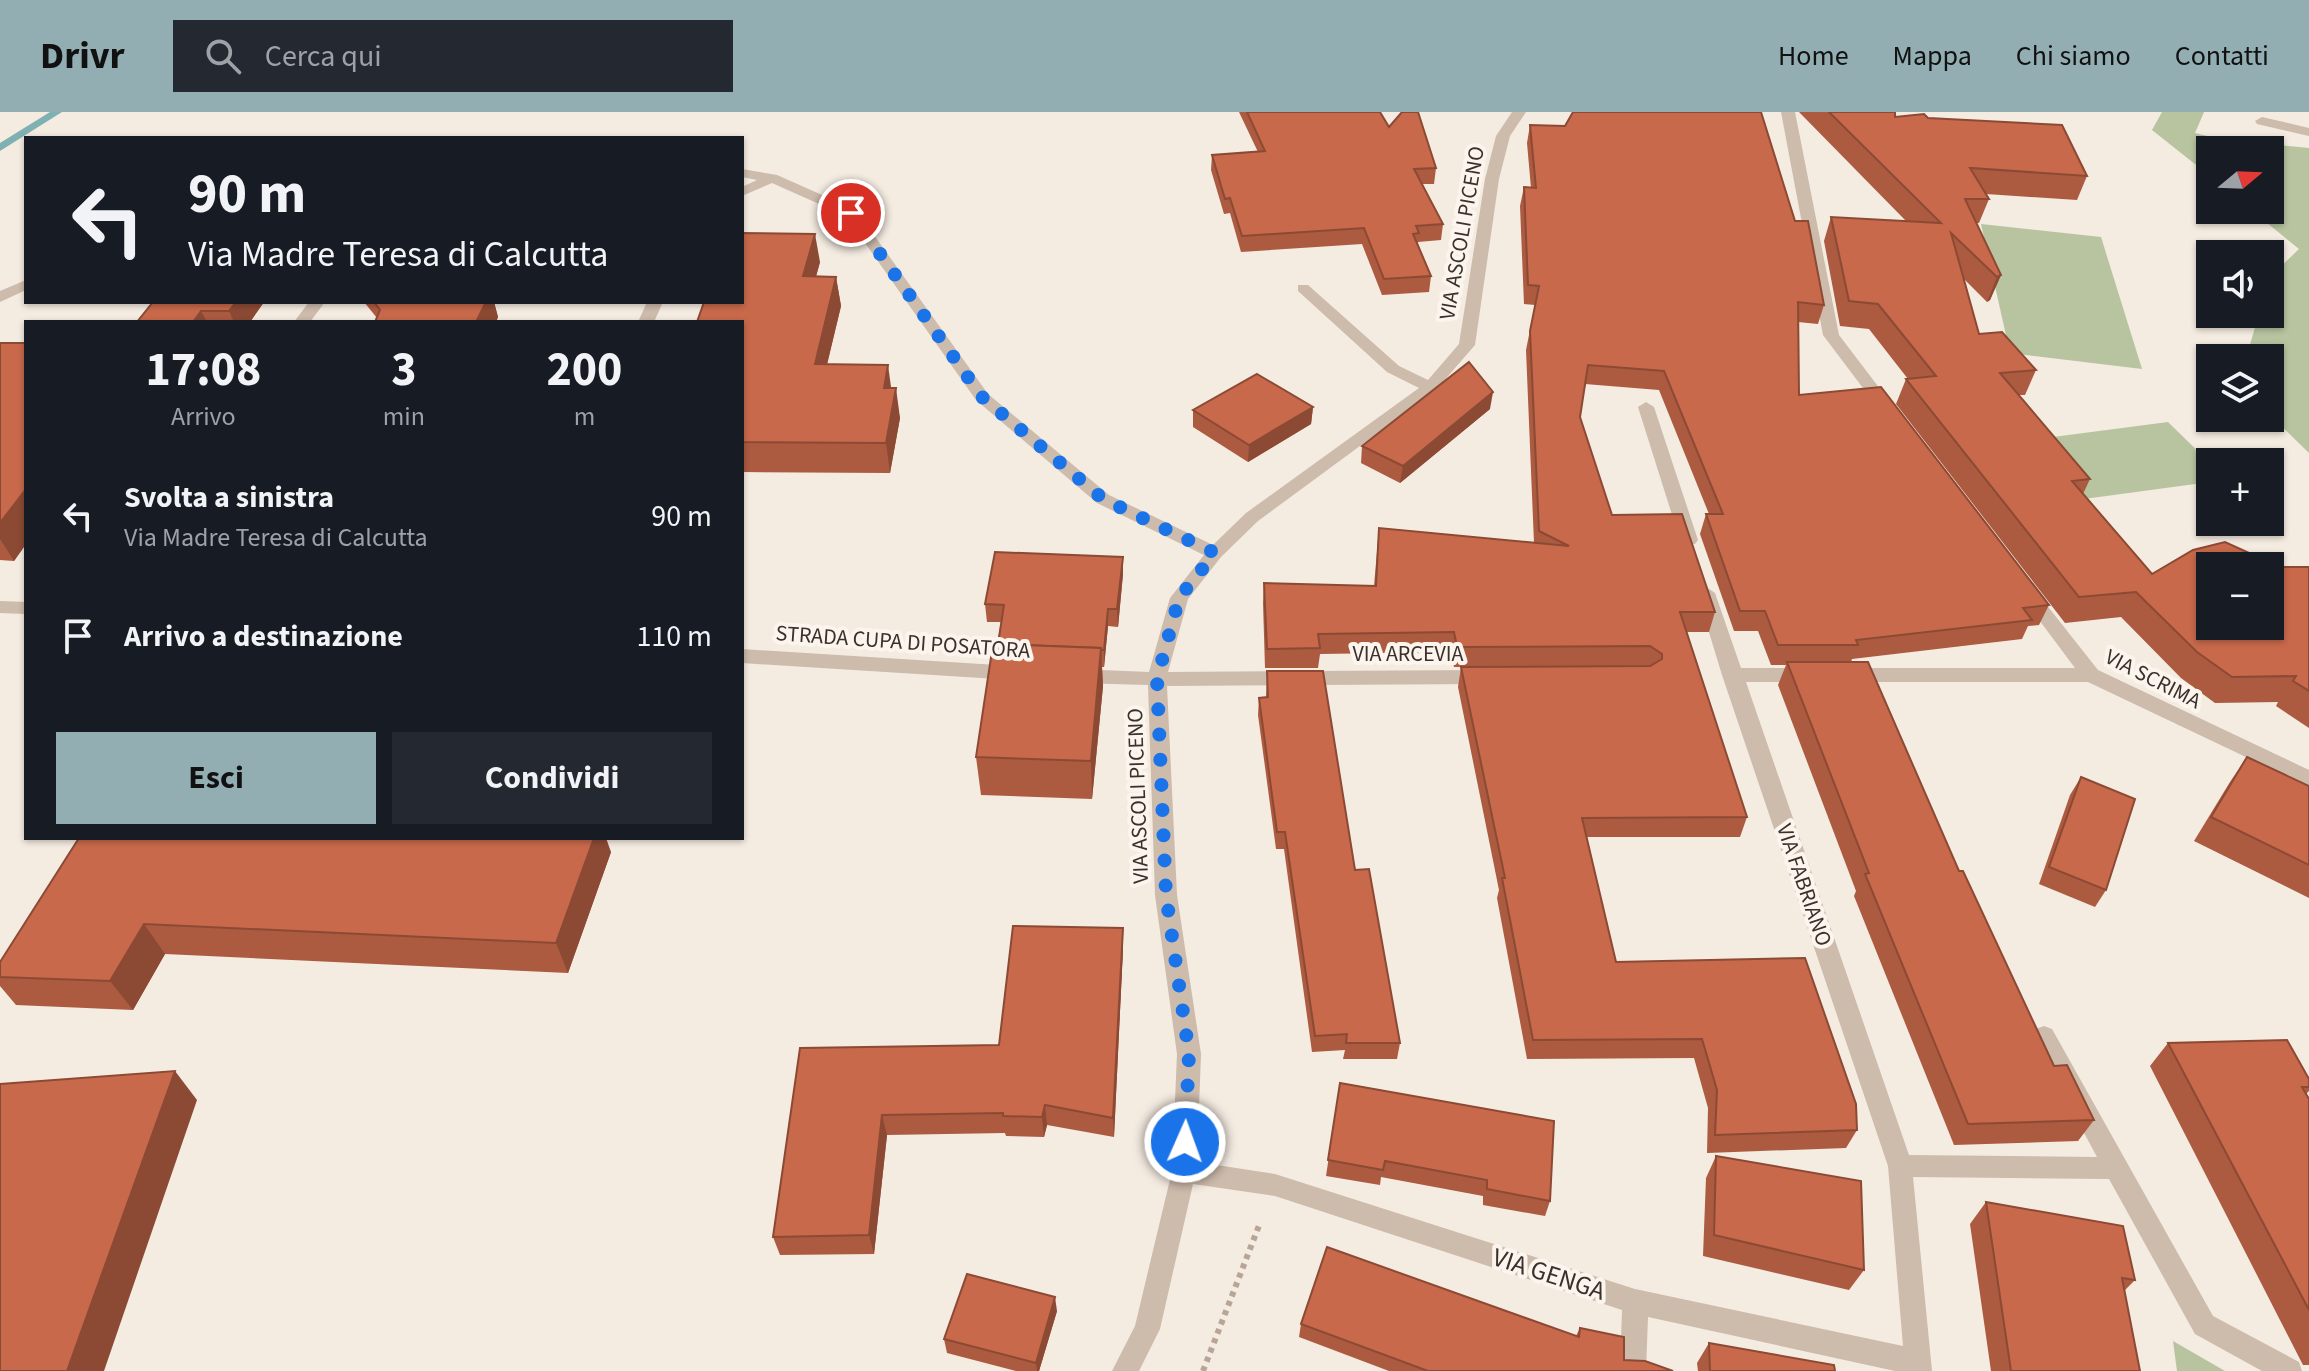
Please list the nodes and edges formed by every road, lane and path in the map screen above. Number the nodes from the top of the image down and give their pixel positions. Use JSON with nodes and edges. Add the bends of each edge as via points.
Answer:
{"nodes":[{"id":1,"x":1519,"y":112,"type":"edge"},
{"id":2,"x":1788,"y":112,"type":"edge"},
{"id":3,"x":2262,"y":121,"type":"dead end"},
{"id":4,"x":2309,"y":132,"type":"edge"},
{"id":5,"x":744,"y":173,"type":"edge"},
{"id":6,"x":772,"y":178,"type":"junction"},
{"id":7,"x":744,"y":191,"type":"edge"},
{"id":8,"x":24,"y":285,"type":"edge"},
{"id":9,"x":1303,"y":288,"type":"dead end"},
{"id":10,"x":0,"y":297,"type":"edge"},
{"id":11,"x":1430,"y":387,"type":"junction"},
{"id":12,"x":1646,"y":407,"type":"dead end"},
{"id":13,"x":1898,"y":424,"type":"edge"},
{"id":14,"x":1215,"y":553,"type":"junction"},
{"id":15,"x":2015,"y":576,"type":"edge"},
{"id":16,"x":0,"y":607,"type":"edge"},
{"id":17,"x":24,"y":608,"type":"edge"},
{"id":18,"x":744,"y":656,"type":"edge"},
{"id":19,"x":1029,"y":674,"type":"edge"},
{"id":20,"x":1061,"y":675,"type":"edge"},
{"id":21,"x":1732,"y":675,"type":"junction"},
{"id":22,"x":2091,"y":675,"type":"junction"},
{"id":23,"x":1503,"y":677,"type":"edge"},
{"id":24,"x":1157,"y":679,"type":"junction"},
{"id":25,"x":2309,"y":779,"type":"edge"},
{"id":26,"x":2044,"y":1036,"type":"edge"},
{"id":27,"x":1900,"y":1166,"type":"junction"},
{"id":28,"x":2116,"y":1168,"type":"junction"},
{"id":29,"x":1184,"y":1171,"type":"junction"},
{"id":30,"x":1275,"y":1185,"type":"junction"},
{"id":31,"x":1635,"y":1302,"type":"junction"},
{"id":32,"x":1919,"y":1367,"type":"edge"},
{"id":33,"x":1125,"y":1371,"type":"edge"},
{"id":34,"x":1203,"y":1371,"type":"edge"},
{"id":35,"x":1633,"y":1371,"type":"edge"},
{"id":36,"x":2289,"y":1371,"type":"edge"}],
"edges":[{"from":1,"to":11,"type":"street","name":"VIA ASCOLI PICENO","via":[[1503,136],[1492,179],[1467,345]]},
{"from":2,"to":13,"type":"street","via":[[1831,335]]},
{"from":3,"to":4,"type":"street"},
{"from":5,"to":6,"type":"street"},
{"from":6,"to":7,"type":"street"},
{"from":6,"to":14,"type":"street","via":[[851,213],[982,397],[1103,499]]},
{"from":8,"to":10,"type":"street"},
{"from":9,"to":11,"type":"street","via":[[1393,369]]},
{"from":11,"to":14,"type":"street","name":"VIA ASCOLI PICENO","via":[[1252,517]]},
{"from":12,"to":21,"type":"street","name":"VIA FABRIANO"},
{"from":14,"to":24,"type":"street","name":"VIA ASCOLI PICENO","via":[[1179,598]]},
{"from":15,"to":22,"type":"street","name":"VIA SCRIMA"},
{"from":16,"to":17,"type":"street"},
{"from":18,"to":19,"type":"street","name":"STRADA CUPA DI POSATORA"},
{"from":20,"to":24,"type":"street"},
{"from":21,"to":22,"type":"street"},
{"from":21,"to":27,"type":"street","name":"VIA FABRIANO"},
{"from":22,"to":25,"type":"street","name":"VIA SCRIMA"},
{"from":23,"to":24,"type":"street","name":"VIA ARCEVIA"},
{"from":24,"to":29,"type":"street","name":"VIA ASCOLI PICENO","via":[[1166,895],[1189,1054]]},
{"from":26,"to":28,"type":"street"},
{"from":27,"to":28,"type":"street"},
{"from":27,"to":32,"type":"street","name":"VIA FABRIANO"},
{"from":28,"to":36,"type":"street","via":[[2204,1325]]},
{"from":29,"to":30,"type":"street","name":"VIA GENGA"},
{"from":29,"to":33,"type":"street","name":"VIA ASCOLI PICENO","via":[[1147,1329]]},
{"from":30,"to":31,"type":"street","name":"VIA GENGA"},
{"from":30,"to":34,"type":"path"},
{"from":31,"to":32,"type":"street","name":"VIA GENGA"},
{"from":31,"to":35,"type":"street"}]}
